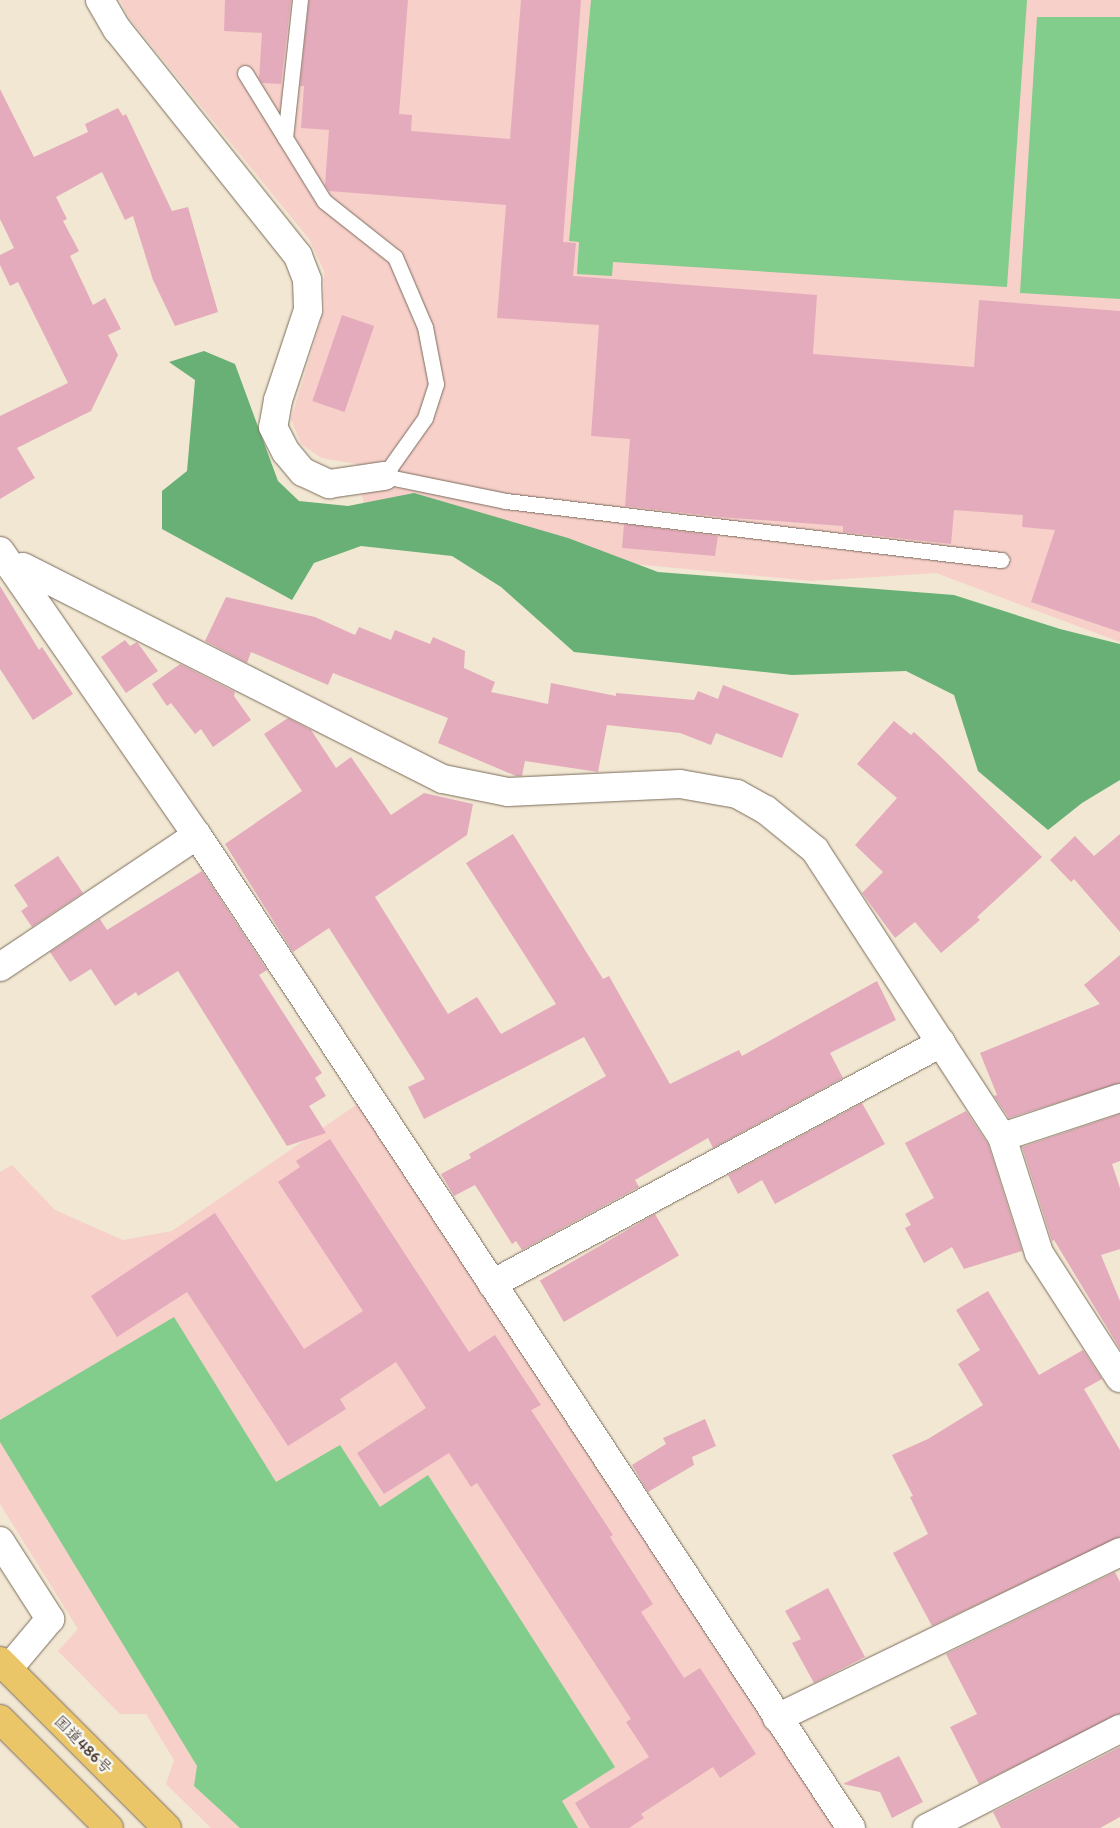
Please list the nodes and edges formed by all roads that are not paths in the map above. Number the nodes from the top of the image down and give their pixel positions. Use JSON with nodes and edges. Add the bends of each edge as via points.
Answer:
{"nodes":[{"id":1,"x":100,"y":0,"type":"edge"},
{"id":2,"x":300,"y":0,"type":"edge"},
{"id":3,"x":245,"y":73,"type":"dead end"},
{"id":4,"x":285,"y":138,"type":"junction"},
{"id":5,"x":384,"y":476,"type":"junction"},
{"id":6,"x":1002,"y":560,"type":"dead end"},
{"id":7,"x":7,"y":561,"type":"edge"},
{"id":8,"x":197,"y":835,"type":"junction"},
{"id":9,"x":2,"y":961,"type":"edge"},
{"id":10,"x":941,"y":1043,"type":"junction"},
{"id":11,"x":1120,"y":1098,"type":"edge"},
{"id":12,"x":1002,"y":1137,"type":"junction"},
{"id":13,"x":492,"y":1284,"type":"junction"},
{"id":14,"x":1120,"y":1378,"type":"edge"},
{"id":15,"x":0,"y":1541,"type":"edge"},
{"id":16,"x":1120,"y":1552,"type":"edge"},
{"id":17,"x":4,"y":1665,"type":"edge"},
{"id":18,"x":777,"y":1718,"type":"junction"},
{"id":19,"x":0,"y":1719,"type":"edge"},
{"id":20,"x":1120,"y":1729,"type":"edge"},
{"id":21,"x":109,"y":1828,"type":"edge"},
{"id":22,"x":167,"y":1828,"type":"edge"},
{"id":23,"x":851,"y":1828,"type":"edge"},
{"id":24,"x":927,"y":1828,"type":"edge"}],
"edges":[{"from":1,"to":5,"type":"street","via":[[118,29],[298,256],[307,280],[308,310],[278,400],[273,427],[286,452],[303,472],[329,484]]},
{"from":2,"to":4,"type":"lane"},
{"from":3,"to":4,"type":"lane"},
{"from":4,"to":5,"type":"lane","via":[[324,201],[395,257],[425,327],[436,384],[425,418]]},
{"from":5,"to":6,"type":"lane","via":[[506,501]]},
{"from":7,"to":8,"type":"street"},
{"from":7,"to":10,"type":"street","via":[[444,779],[508,792],[680,784],[737,794],[766,810],[815,850]]},
{"from":8,"to":9,"type":"street"},
{"from":8,"to":13,"type":"street"},
{"from":10,"to":12,"type":"street"},
{"from":10,"to":13,"type":"street"},
{"from":11,"to":12,"type":"street"},
{"from":12,"to":14,"type":"street","via":[[1039,1253]]},
{"from":13,"to":18,"type":"street"},
{"from":15,"to":17,"type":"street","via":[[50,1619]]},
{"from":16,"to":18,"type":"street"},
{"from":17,"to":22,"type":"highway","name":"国道486号"},
{"from":18,"to":23,"type":"street"},
{"from":19,"to":21,"type":"highway"},
{"from":20,"to":24,"type":"street"}]}
